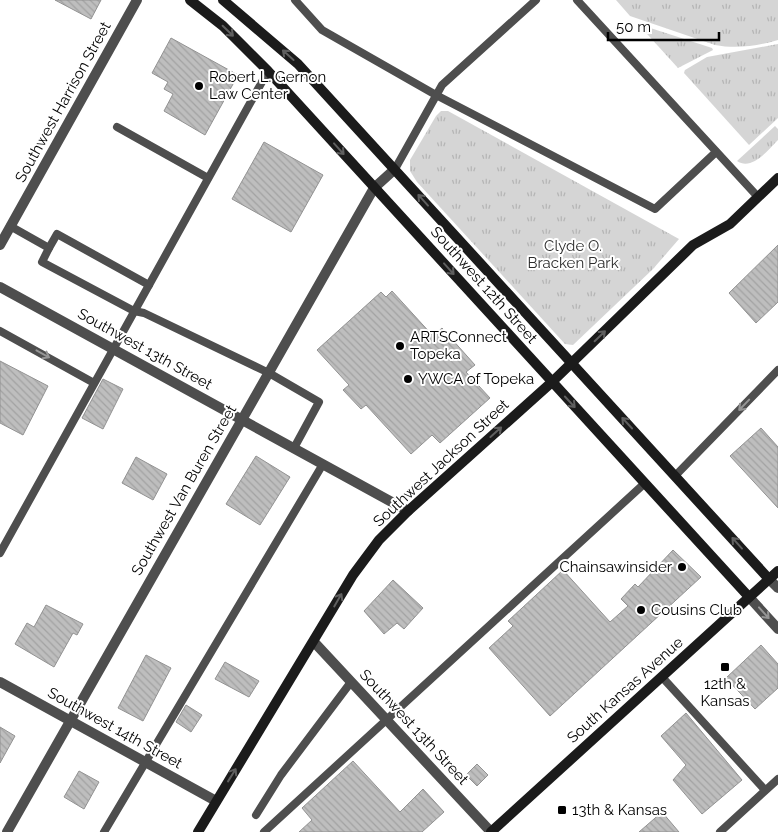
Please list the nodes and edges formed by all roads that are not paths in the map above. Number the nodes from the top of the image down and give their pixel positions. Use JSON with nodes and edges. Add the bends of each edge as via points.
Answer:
{"nodes":[{"id":1,"x":137,"y":0,"type":"edge"},
{"id":2,"x":190,"y":0,"type":"edge"},
{"id":3,"x":223,"y":0,"type":"edge"},
{"id":4,"x":295,"y":0,"type":"edge"},
{"id":5,"x":536,"y":0,"type":"edge"},
{"id":6,"x":576,"y":0,"type":"edge"},
{"id":7,"x":268,"y":71,"type":"junction"},
{"id":8,"x":436,"y":95,"type":"junction"},
{"id":9,"x":117,"y":127,"type":"dead end"},
{"id":10,"x":716,"y":152,"type":"junction"},
{"id":11,"x":395,"y":169,"type":"junction"},
{"id":12,"x":208,"y":178,"type":"junction"},
{"id":13,"x":778,"y":178,"type":"edge"},
{"id":14,"x":374,"y":188,"type":"junction"},
{"id":15,"x":758,"y":197,"type":"junction"},
{"id":16,"x":10,"y":226,"type":"junction"},
{"id":17,"x":0,"y":245,"type":"edge"},
{"id":18,"x":49,"y":248,"type":"junction"},
{"id":19,"x":149,"y":285,"type":"junction"},
{"id":20,"x":0,"y":287,"type":"edge"},
{"id":21,"x":134,"y":311,"type":"junction"},
{"id":22,"x":0,"y":331,"type":"edge"},
{"id":23,"x":113,"y":349,"type":"junction"},
{"id":24,"x":572,"y":363,"type":"junction"},
{"id":25,"x":778,"y":370,"type":"edge"},
{"id":26,"x":268,"y":373,"type":"junction"},
{"id":27,"x":552,"y":382,"type":"junction"},
{"id":28,"x":94,"y":383,"type":"junction"},
{"id":29,"x":242,"y":420,"type":"junction"},
{"id":30,"x":294,"y":448,"type":"junction"},
{"id":31,"x":323,"y":464,"type":"junction"},
{"id":32,"x":675,"y":476,"type":"junction"},
{"id":33,"x":645,"y":483,"type":"junction"},
{"id":34,"x":408,"y":511,"type":"junction"},
{"id":35,"x":0,"y":553,"type":"edge"},
{"id":36,"x":778,"y":571,"type":"edge"},
{"id":37,"x":769,"y":579,"type":"junction"},
{"id":38,"x":778,"y":588,"type":"edge"},
{"id":39,"x":749,"y":597,"type":"junction"},
{"id":40,"x":778,"y":628,"type":"edge"},
{"id":41,"x":314,"y":642,"type":"junction"},
{"id":42,"x":662,"y":677,"type":"junction"},
{"id":43,"x":0,"y":682,"type":"edge"},
{"id":44,"x":351,"y":682,"type":"junction"},
{"id":45,"x":386,"y":720,"type":"junction"},
{"id":46,"x":70,"y":721,"type":"junction"},
{"id":47,"x":145,"y":762,"type":"junction"},
{"id":48,"x":778,"y":779,"type":"edge"},
{"id":49,"x":765,"y":790,"type":"junction"},
{"id":50,"x":216,"y":801,"type":"junction"},
{"id":51,"x":256,"y":815,"type":"dead end"},
{"id":52,"x":7,"y":832,"type":"edge"},
{"id":53,"x":104,"y":832,"type":"edge"},
{"id":54,"x":198,"y":832,"type":"edge"},
{"id":55,"x":264,"y":832,"type":"edge"},
{"id":56,"x":491,"y":832,"type":"edge"},
{"id":57,"x":720,"y":832,"type":"edge"}],
"edges":[{"from":1,"to":16,"type":"street","name":"Southwest Harrison Street"},
{"from":2,"to":7,"type":"main road","name":"Southwest 12th Street","one_way":true,"via":[[223,26]]},
{"from":11,"to":3,"type":"main road","name":"Southwest 12th Street","one_way":true,"via":[[298,64]]},
{"from":4,"to":8,"type":"lane","via":[[322,30]]},
{"from":5,"to":8,"type":"lane","via":[[442,85]]},
{"from":6,"to":10,"type":"lane"},
{"from":7,"to":12,"type":"lane"},
{"from":7,"to":14,"type":"main road","name":"Southwest 12th Street","one_way":true},
{"from":8,"to":10,"type":"lane","via":[[655,209]]},
{"from":8,"to":11,"type":"lane"},
{"from":9,"to":12,"type":"lane"},
{"from":10,"to":15,"type":"lane"},
{"from":11,"to":14,"type":"street","name":"Southwest Van Buren Street"},
{"from":24,"to":11,"type":"main road","name":"Southwest 12th Street","one_way":true},
{"from":12,"to":19,"type":"lane"},
{"from":13,"to":15,"type":"main road","name":"Southwest Jackson Street"},
{"from":14,"to":26,"type":"street","name":"Southwest Van Buren Street"},
{"from":14,"to":27,"type":"main road","name":"Southwest 12th Street","one_way":true},
{"from":24,"to":15,"type":"main road","name":"Southwest Jackson Street","one_way":true,"via":[[693,245],[730,224]]},
{"from":16,"to":17,"type":"street","name":"Southwest Harrison Street"},
{"from":16,"to":18,"type":"lane"},
{"from":18,"to":19,"type":"lane","via":[[57,234]]},
{"from":18,"to":21,"type":"lane","via":[[42,262]]},
{"from":19,"to":21,"type":"lane"},
{"from":20,"to":23,"type":"street","name":"Southwest 13th Street"},
{"from":21,"to":23,"type":"lane"},
{"from":21,"to":26,"type":"lane"},
{"from":22,"to":28,"type":"lane","one_way":true},
{"from":23,"to":28,"type":"lane"},
{"from":23,"to":29,"type":"street","name":"Southwest 13th Street"},
{"from":24,"to":27,"type":"main road","name":"Southwest Jackson Street"},
{"from":32,"to":24,"type":"main road","name":"Southwest 12th Street","one_way":true},
{"from":25,"to":32,"type":"lane","one_way":true},
{"from":26,"to":29,"type":"street","name":"Southwest Van Buren Street"},
{"from":26,"to":30,"type":"lane","via":[[319,402]]},
{"from":27,"to":33,"type":"main road","name":"Southwest 12th Street","one_way":true},
{"from":34,"to":27,"type":"main road","name":"Southwest Jackson Street","one_way":true},
{"from":28,"to":35,"type":"lane"},
{"from":29,"to":30,"type":"street","name":"Southwest 13th Street"},
{"from":29,"to":46,"type":"street","name":"Southwest Van Buren Street"},
{"from":30,"to":31,"type":"street","name":"Southwest 13th Street"},
{"from":31,"to":34,"type":"street","name":"Southwest 13th Street"},
{"from":31,"to":47,"type":"lane"},
{"from":37,"to":32,"type":"main road","name":"Southwest 12th Street","one_way":true},
{"from":33,"to":39,"type":"main road","name":"Southwest 12th Street"},
{"from":33,"to":45,"type":"lane"},
{"from":41,"to":34,"type":"main road","name":"Southwest Jackson Street","one_way":true,"via":[[353,575],[379,540]]},
{"from":36,"to":37,"type":"main road","name":"South Kansas Avenue"},
{"from":37,"to":38,"type":"street"},
{"from":37,"to":39,"type":"main road","name":"South Kansas Avenue"},
{"from":39,"to":40,"type":"street","one_way":true},
{"from":39,"to":42,"type":"main road","name":"South Kansas Avenue"},
{"from":41,"to":44,"type":"street","name":"Southwest 13th Street"},
{"from":50,"to":41,"type":"main road","name":"Southwest Jackson Street","one_way":true},
{"from":42,"to":49,"type":"lane"},
{"from":42,"to":56,"type":"main road","name":"South Kansas Avenue"},
{"from":43,"to":46,"type":"street","name":"Southwest 14th Street"},
{"from":44,"to":45,"type":"street","name":"Southwest 13th Street"},
{"from":44,"to":51,"type":"lane","via":[[281,775]]},
{"from":45,"to":55,"type":"lane"},
{"from":45,"to":56,"type":"street","name":"Southwest 13th Street"},
{"from":46,"to":47,"type":"street","name":"Southwest 14th Street"},
{"from":46,"to":52,"type":"street","name":"Southwest Van Buren Street"},
{"from":47,"to":50,"type":"street","name":"Southwest 14th Street"},
{"from":47,"to":53,"type":"lane"},
{"from":48,"to":49,"type":"lane"},
{"from":49,"to":57,"type":"lane"},
{"from":50,"to":54,"type":"main road","name":"Southwest Jackson Street"}]}
